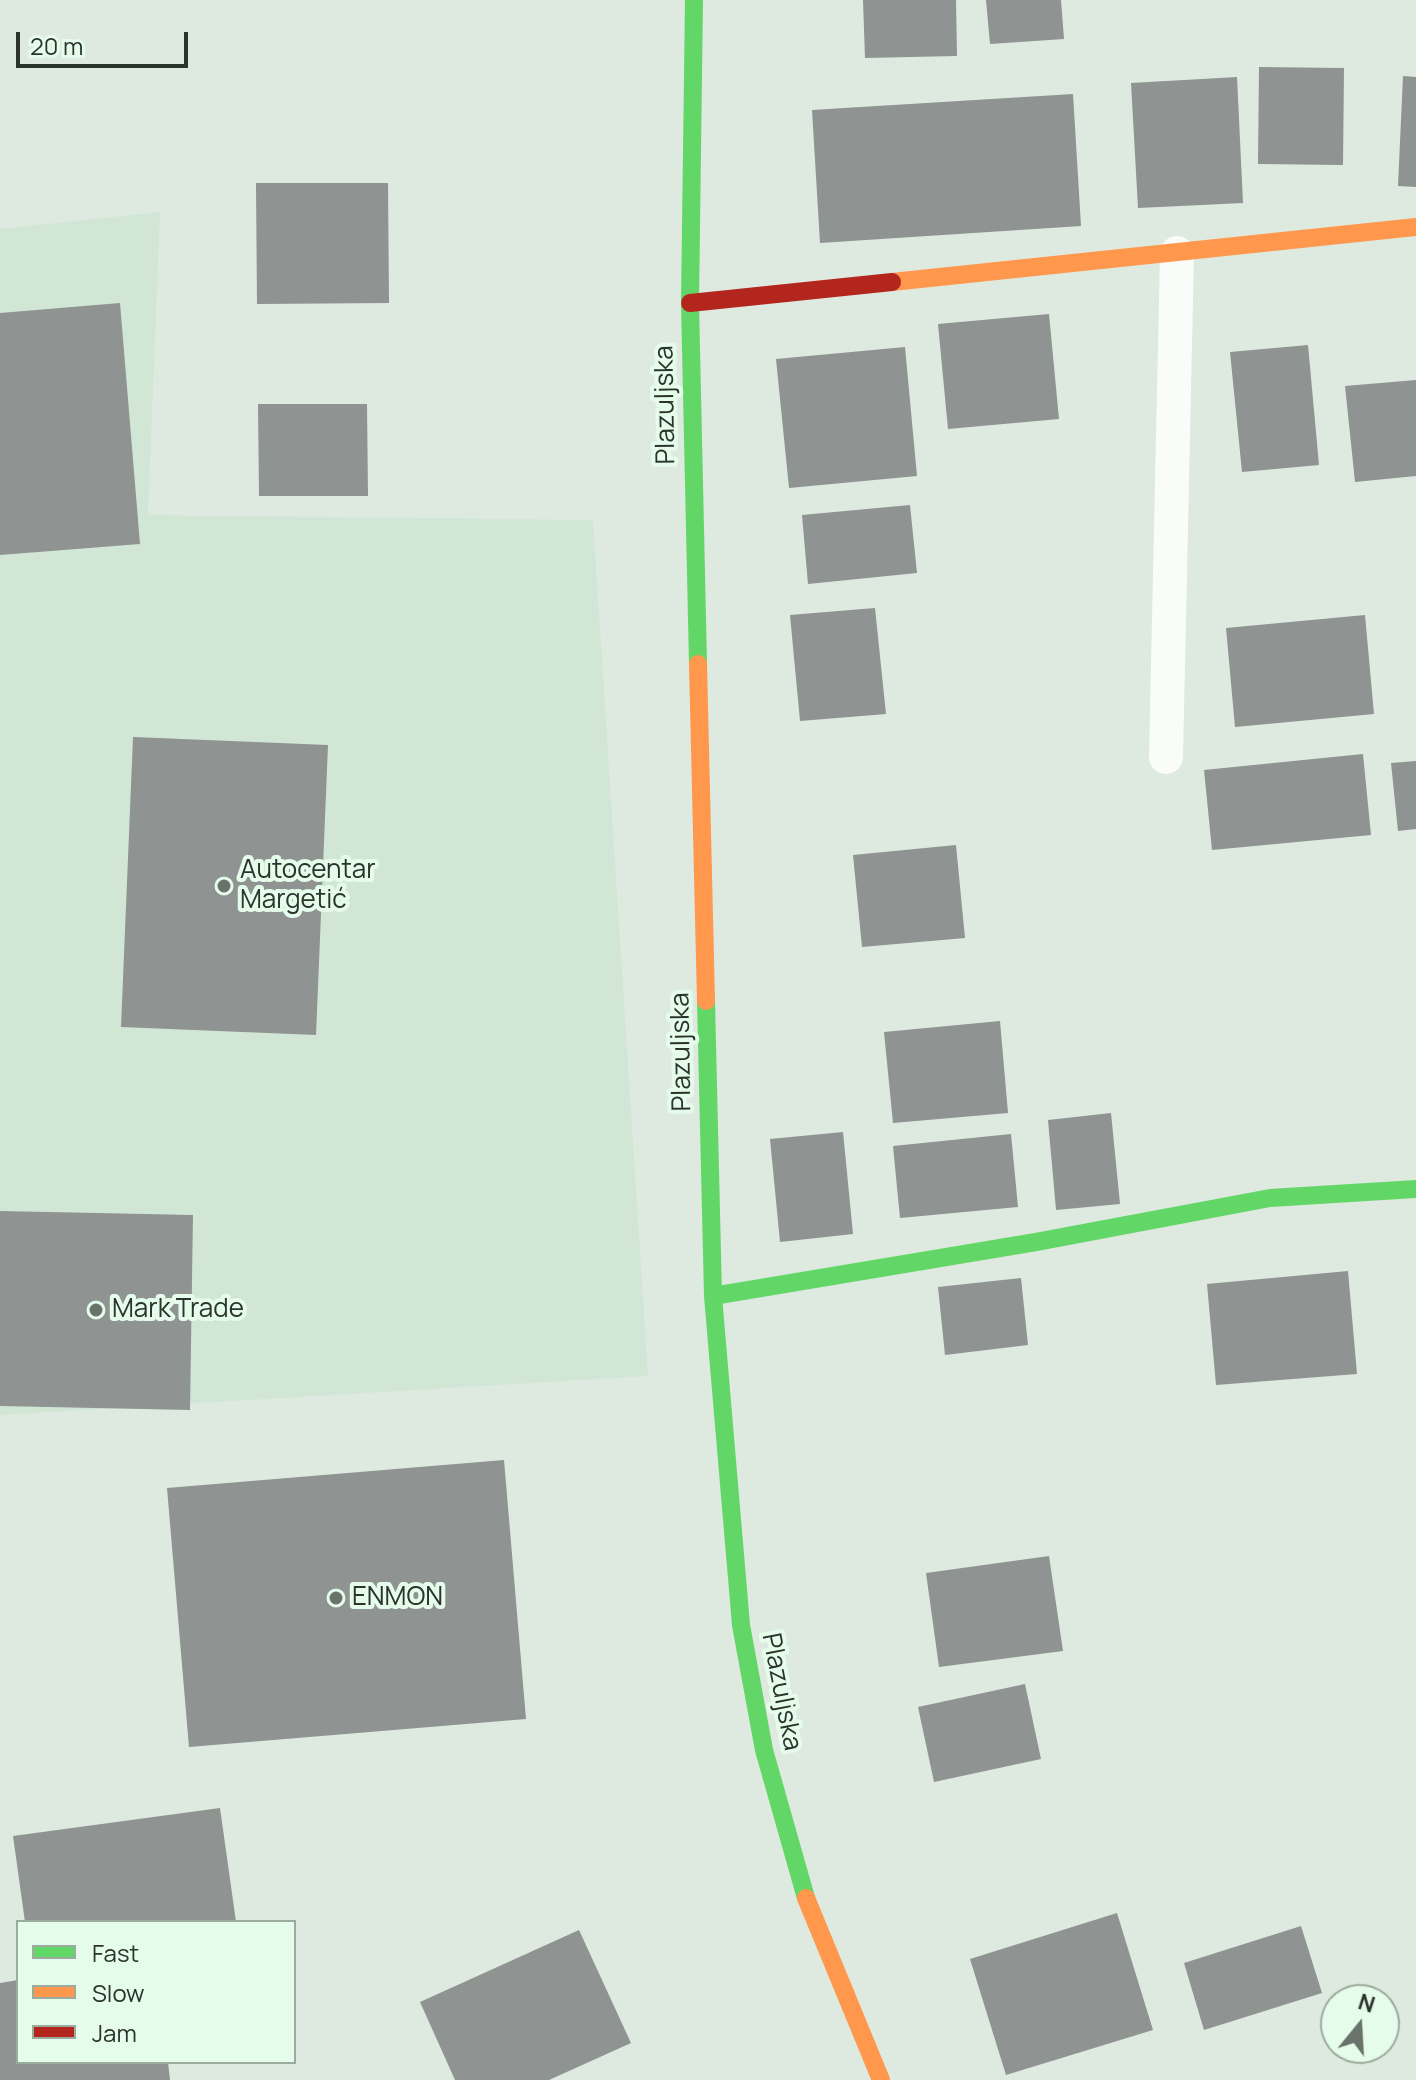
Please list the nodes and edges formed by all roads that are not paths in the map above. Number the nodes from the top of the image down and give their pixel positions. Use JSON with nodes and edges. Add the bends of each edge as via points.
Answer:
{"nodes":[{"id":1,"x":694,"y":0,"type":"edge"},
{"id":2,"x":1416,"y":227,"type":"edge"},
{"id":3,"x":1177,"y":253,"type":"junction"},
{"id":4,"x":690,"y":303,"type":"junction"},
{"id":5,"x":1166,"y":757,"type":"dead end"},
{"id":6,"x":1416,"y":1189,"type":"edge"},
{"id":7,"x":713,"y":1296,"type":"junction"},
{"id":8,"x":881,"y":2080,"type":"edge"}],
"edges":[{"from":1,"to":4,"type":"main road","name":"Plazuljska"},
{"from":2,"to":3,"type":"main road"},
{"from":3,"to":4,"type":"main road"},
{"from":3,"to":5,"type":"lane"},
{"from":4,"to":7,"type":"main road","name":"Plazuljska"},
{"from":6,"to":7,"type":"main road","via":[[1270,1198]]},
{"from":7,"to":8,"type":"main road","name":"Plazuljska","via":[[741,1625],[764,1750],[808,1903]]}]}
